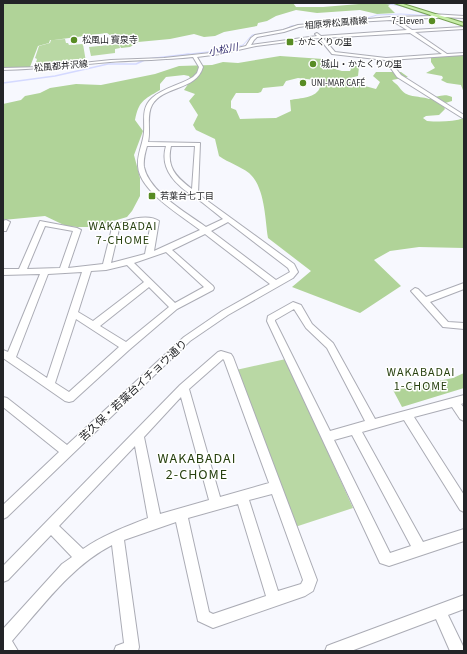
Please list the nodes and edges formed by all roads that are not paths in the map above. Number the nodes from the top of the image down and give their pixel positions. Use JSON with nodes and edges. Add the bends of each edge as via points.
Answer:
{"nodes":[{"id":1,"x":396,"y":3,"type":"edge"},
{"id":2,"x":434,"y":16,"type":"junction"},
{"id":3,"x":464,"y":17,"type":"edge"},
{"id":4,"x":392,"y":18,"type":"junction"},
{"id":5,"x":308,"y":26,"type":"junction"},
{"id":6,"x":464,"y":27,"type":"edge"},
{"id":7,"x":410,"y":31,"type":"junction"},
{"id":8,"x":320,"y":37,"type":"junction"},
{"id":9,"x":248,"y":47,"type":"junction"},
{"id":10,"x":464,"y":54,"type":"edge"},
{"id":11,"x":446,"y":55,"type":"junction"},
{"id":12,"x":194,"y":56,"type":"junction"},
{"id":13,"x":386,"y":59,"type":"junction"},
{"id":14,"x":141,"y":60,"type":"joint"},
{"id":15,"x":3,"y":69,"type":"edge"},
{"id":16,"x":464,"y":117,"type":"edge"},
{"id":17,"x":145,"y":144,"type":"junction"},
{"id":18,"x":168,"y":144,"type":"junction"},
{"id":19,"x":195,"y":195,"type":"junction"},
{"id":20,"x":228,"y":219,"type":"junction"},
{"id":21,"x":3,"y":223,"type":"edge"},
{"id":22,"x":3,"y":229,"type":"edge"},
{"id":23,"x":206,"y":230,"type":"junction"},
{"id":24,"x":167,"y":249,"type":"junction"},
{"id":25,"x":149,"y":256,"type":"junction"},
{"id":26,"x":129,"y":262,"type":"junction"},
{"id":27,"x":106,"y":267,"type":"junction"},
{"id":28,"x":87,"y":270,"type":"junction"},
{"id":29,"x":63,"y":271,"type":"junction"},
{"id":30,"x":3,"y":272,"type":"edge"},
{"id":31,"x":22,"y":272,"type":"junction"},
{"id":32,"x":45,"y":272,"type":"junction"},
{"id":33,"x":149,"y":282,"type":"junction"},
{"id":34,"x":276,"y":284,"type":"junction"},
{"id":35,"x":464,"y":286,"type":"edge"},
{"id":36,"x":415,"y":291,"type":"dead end"},
{"id":37,"x":425,"y":301,"type":"junction"},
{"id":38,"x":174,"y":307,"type":"junction"},
{"id":39,"x":73,"y":313,"type":"junction"},
{"id":40,"x":93,"y":326,"type":"junction"},
{"id":41,"x":464,"y":326,"type":"edge"},
{"id":42,"x":126,"y":347,"type":"junction"},
{"id":43,"x":7,"y":356,"type":"edge"},
{"id":44,"x":50,"y":384,"type":"junction"},
{"id":45,"x":184,"y":388,"type":"junction"},
{"id":46,"x":459,"y":400,"type":"edge"},
{"id":47,"x":3,"y":401,"type":"edge"},
{"id":48,"x":406,"y":414,"type":"junction"},
{"id":49,"x":464,"y":416,"type":"edge"},
{"id":50,"x":372,"y":424,"type":"junction"},
{"id":51,"x":355,"y":429,"type":"junction"},
{"id":52,"x":138,"y":435,"type":"junction"},
{"id":53,"x":326,"y":437,"type":"junction"},
{"id":54,"x":67,"y":452,"type":"junction"},
{"id":55,"x":275,"y":487,"type":"junction"},
{"id":56,"x":242,"y":497,"type":"junction"},
{"id":57,"x":216,"y":504,"type":"junction"},
{"id":58,"x":464,"y":506,"type":"edge"},
{"id":59,"x":3,"y":513,"type":"edge"},
{"id":60,"x":181,"y":515,"type":"junction"},
{"id":61,"x":155,"y":522,"type":"junction"},
{"id":62,"x":51,"y":526,"type":"junction"},
{"id":63,"x":464,"y":535,"type":"edge"},
{"id":64,"x":117,"y":536,"type":"junction"},
{"id":65,"x":420,"y":550,"type":"junction"},
{"id":66,"x":81,"y":557,"type":"junction"},
{"id":67,"x":3,"y":575,"type":"edge"},
{"id":68,"x":274,"y":599,"type":"junction"},
{"id":69,"x":464,"y":602,"type":"edge"},
{"id":70,"x":439,"y":612,"type":"junction"},
{"id":71,"x":3,"y":641,"type":"edge"},
{"id":72,"x":11,"y":651,"type":"edge"},
{"id":73,"x":121,"y":651,"type":"edge"},
{"id":74,"x":332,"y":651,"type":"edge"},
{"id":75,"x":458,"y":651,"type":"edge"}],
"edges":[{"from":1,"to":2,"type":"main road"},
{"from":2,"to":3,"type":"street","name":"相原堺松風橋線"},
{"from":2,"to":4,"type":"street","name":"相原堺松風橋線"},
{"from":2,"to":6,"type":"main road"},
{"from":4,"to":5,"type":"street","name":"相原堺松風橋線"},
{"from":4,"to":7,"type":"street"},
{"from":5,"to":8,"type":"street"},
{"from":5,"to":9,"type":"street","name":"相原堺松風橋線","via":[[256,36]]},
{"from":6,"to":7,"type":"street"},
{"from":7,"to":8,"type":"street"},
{"from":7,"to":11,"type":"street"},
{"from":8,"to":9,"type":"street"},
{"from":8,"to":13,"type":"street","via":[[334,53]]},
{"from":9,"to":12,"type":"street","name":"相原堺松風橋線"},
{"from":10,"to":11,"type":"street"},
{"from":11,"to":13,"type":"street"},
{"from":12,"to":14,"type":"street","name":"相原堺松風橋線"},
{"from":12,"to":17,"type":"street","via":[[201,67],[199,73],[189,82],[156,97],[149,105]]},
{"from":13,"to":16,"type":"street","via":[[399,76]]},
{"from":14,"to":15,"type":"street","name":"松風都井沢線"},
{"from":17,"to":18,"type":"street"},
{"from":17,"to":23,"type":"street","via":[[141,168],[155,192]]},
{"from":18,"to":19,"type":"street","via":[[167,165],[176,180]]},
{"from":18,"to":19,"type":"street","via":[[198,144]]},
{"from":19,"to":20,"type":"street"},
{"from":20,"to":23,"type":"street"},
{"from":20,"to":34,"type":"street","name":"苦久保・若葉台イチョウ通り","via":[[293,268],[293,274]]},
{"from":21,"to":22,"type":"street","via":[[6,222]]},
{"from":23,"to":24,"type":"street"},
{"from":23,"to":34,"type":"street"},
{"from":24,"to":25,"type":"street"},
{"from":24,"to":38,"type":"street","via":[[210,288]]},
{"from":25,"to":26,"type":"street"},
{"from":25,"to":27,"type":"street","via":[[155,221],[134,220],[116,228]]},
{"from":26,"to":27,"type":"street"},
{"from":26,"to":33,"type":"street"},
{"from":27,"to":28,"type":"street"},
{"from":28,"to":29,"type":"street"},
{"from":28,"to":39,"type":"street"},
{"from":29,"to":31,"type":"street","via":[[78,230],[43,223]]},
{"from":29,"to":32,"type":"street"},
{"from":30,"to":31,"type":"street"},
{"from":31,"to":32,"type":"street"},
{"from":32,"to":43,"type":"street"},
{"from":33,"to":38,"type":"street"},
{"from":33,"to":40,"type":"street"},
{"from":34,"to":54,"type":"street","name":"苦久保・若葉台イチョウ通り","via":[[225,313],[187,340]]},
{"from":35,"to":37,"type":"street"},
{"from":36,"to":37,"type":"street"},
{"from":37,"to":41,"type":"street","via":[[446,325]]},
{"from":38,"to":42,"type":"street"},
{"from":39,"to":40,"type":"street"},
{"from":39,"to":44,"type":"street"},
{"from":40,"to":42,"type":"street"},
{"from":42,"to":44,"type":"street","via":[[69,398]]},
{"from":43,"to":44,"type":"street"},
{"from":45,"to":52,"type":"street"},
{"from":45,"to":55,"type":"street","via":[[221,355],[228,357]]},
{"from":45,"to":57,"type":"street"},
{"from":46,"to":48,"type":"street"},
{"from":46,"to":49,"type":"street"},
{"from":47,"to":54,"type":"street"},
{"from":48,"to":50,"type":"street"},
{"from":48,"to":58,"type":"street"},
{"from":50,"to":51,"type":"street"},
{"from":50,"to":53,"type":"street","via":[[330,346],[309,326],[298,307],[293,305],[271,321]]},
{"from":51,"to":53,"type":"street"},
{"from":51,"to":65,"type":"street"},
{"from":52,"to":61,"type":"street"},
{"from":52,"to":62,"type":"street"},
{"from":53,"to":65,"type":"street","via":[[382,555],[389,560]]},
{"from":54,"to":59,"type":"street","name":"苦久保・若葉台イチョウ通り"},
{"from":55,"to":56,"type":"street"},
{"from":55,"to":68,"type":"street","via":[[310,580],[305,589]]},
{"from":56,"to":57,"type":"street"},
{"from":56,"to":68,"type":"street"},
{"from":57,"to":60,"type":"street"},
{"from":60,"to":61,"type":"street"},
{"from":60,"to":68,"type":"street","via":[[203,616],[206,619],[213,621]]},
{"from":61,"to":64,"type":"street"},
{"from":62,"to":66,"type":"street"},
{"from":62,"to":67,"type":"street"},
{"from":63,"to":65,"type":"street"},
{"from":64,"to":66,"type":"street"},
{"from":64,"to":73,"type":"street","via":[[132,647]]},
{"from":66,"to":71,"type":"street","via":[[54,582]]},
{"from":69,"to":70,"type":"street"},
{"from":70,"to":74,"type":"street"},
{"from":70,"to":75,"type":"street"},
{"from":71,"to":72,"type":"street"}]}
